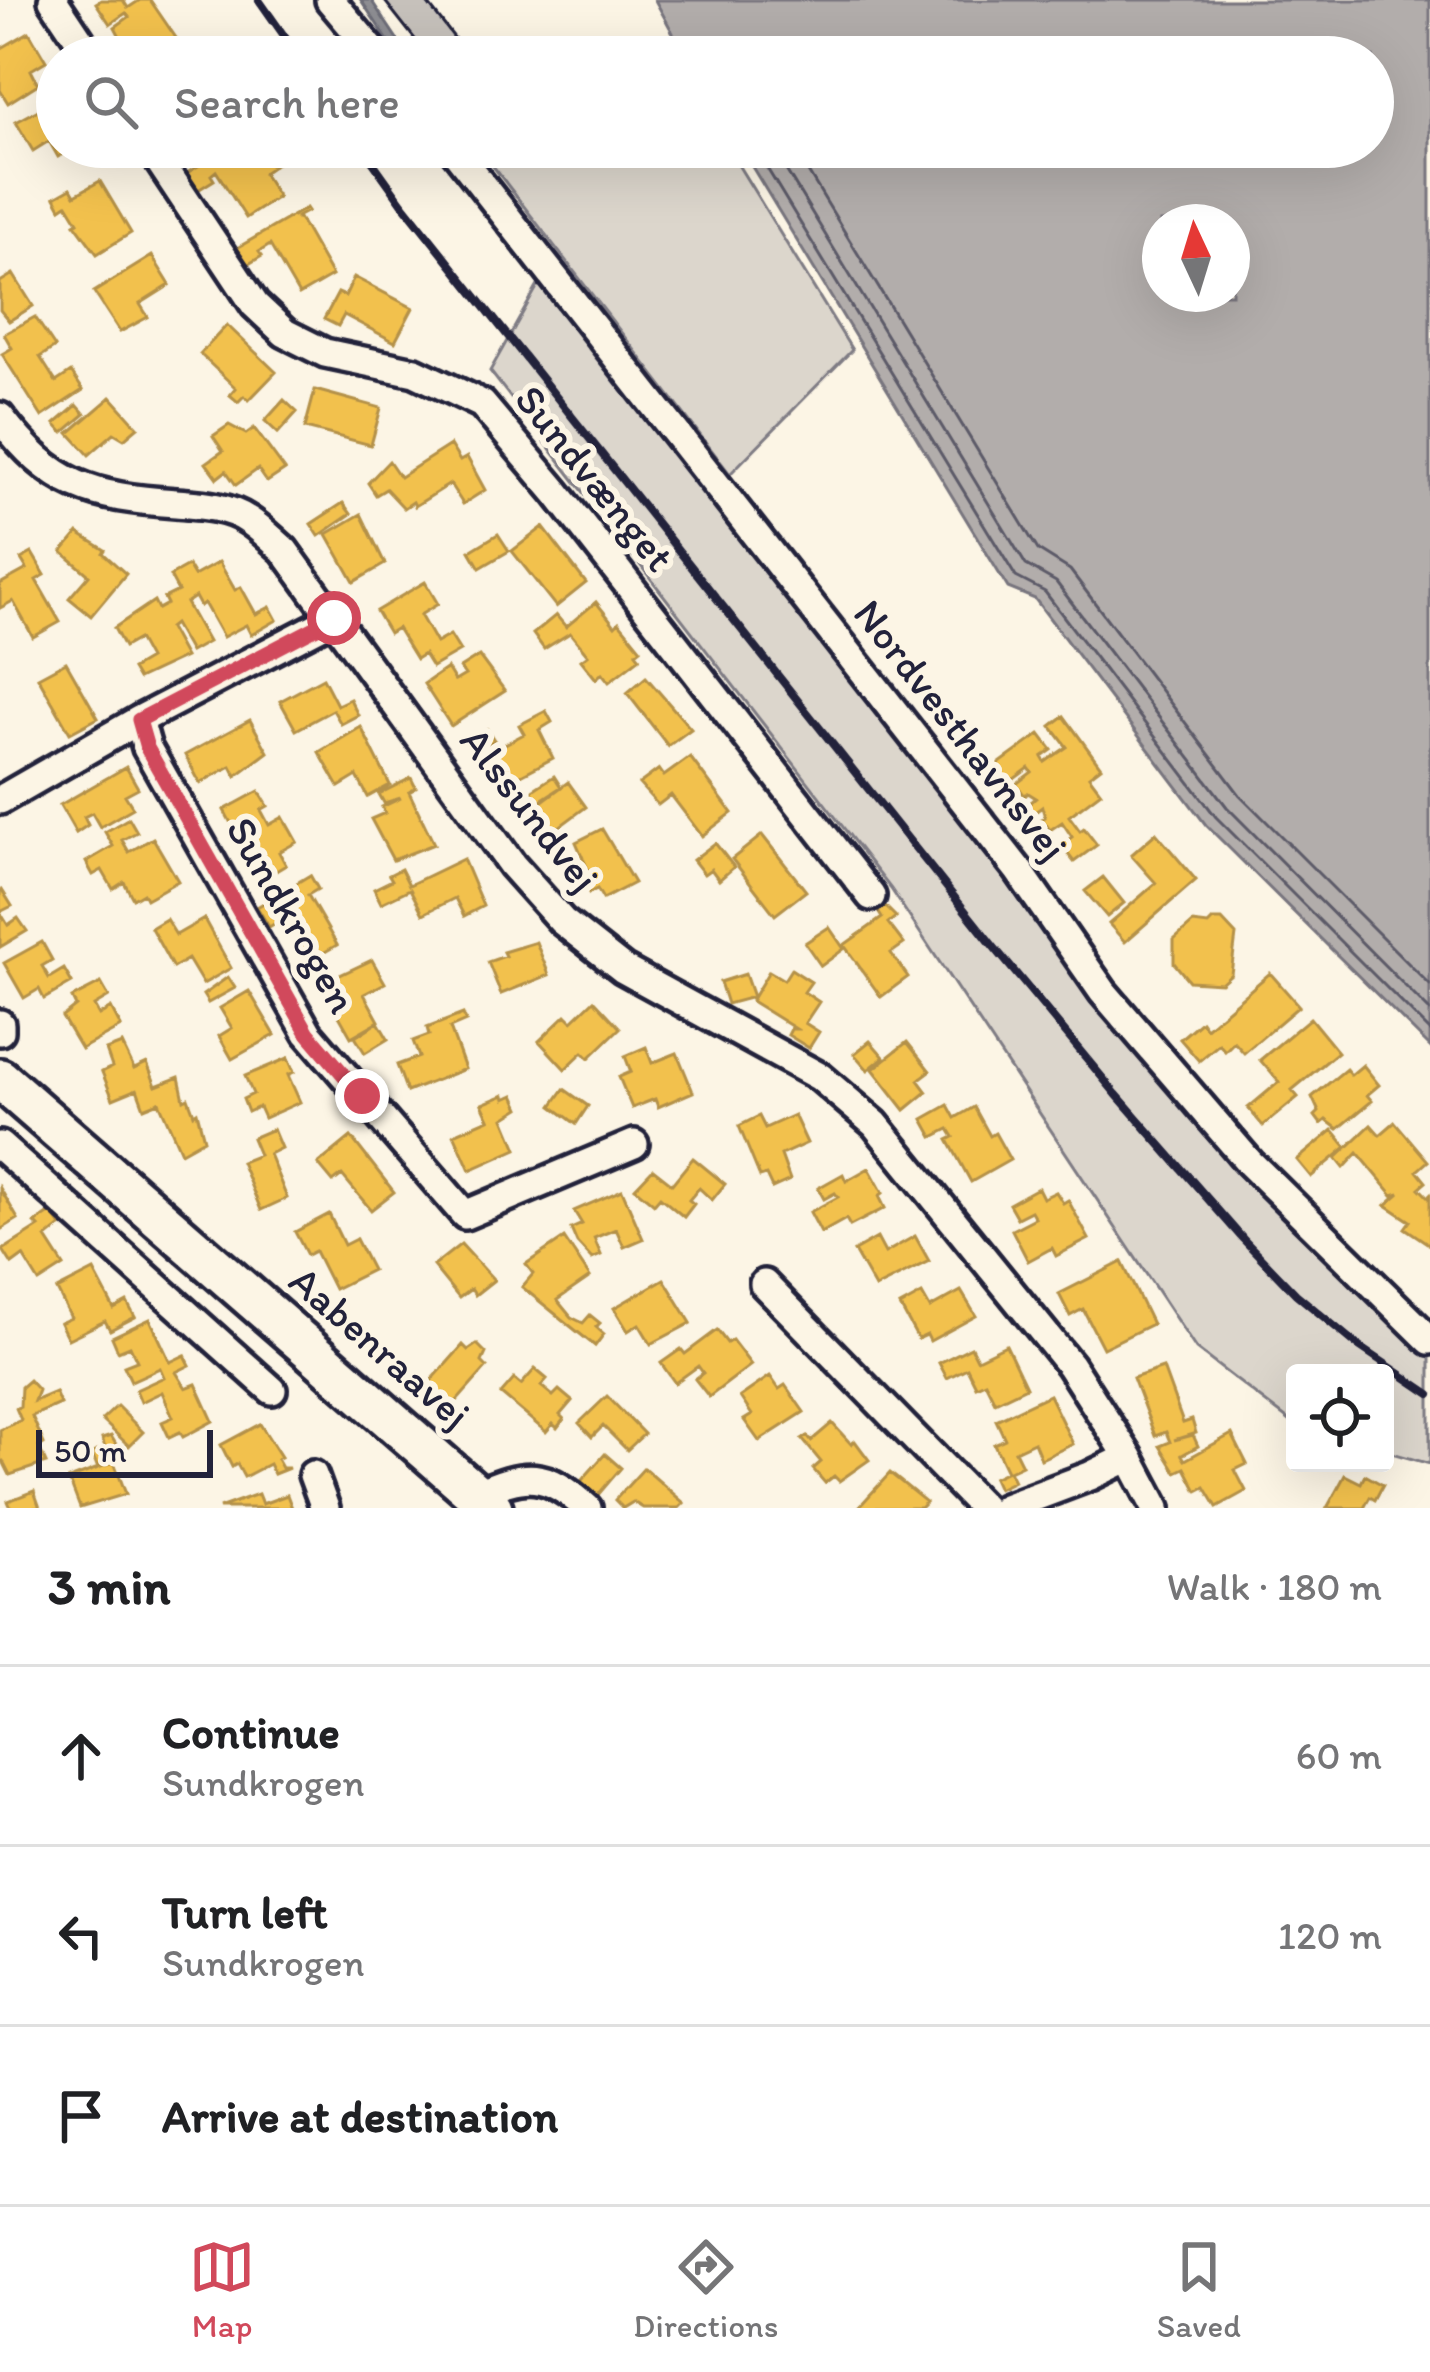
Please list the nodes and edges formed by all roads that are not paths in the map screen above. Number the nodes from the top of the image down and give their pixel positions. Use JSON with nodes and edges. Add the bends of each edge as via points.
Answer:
{"nodes":[{"id":1,"x":53,"y":0,"type":"edge"},
{"id":2,"x":330,"y":0,"type":"edge"},
{"id":3,"x":77,"y":36,"type":"edge"},
{"id":4,"x":360,"y":36,"type":"edge"},
{"id":5,"x":164,"y":168,"type":"edge"},
{"id":6,"x":468,"y":168,"type":"edge"},
{"id":7,"x":0,"y":417,"type":"edge"},
{"id":8,"x":334,"y":618,"type":"junction"},
{"id":9,"x":139,"y":720,"type":"junction"},
{"id":10,"x":0,"y":800,"type":"edge"},
{"id":11,"x":871,"y":896,"type":"dead end"},
{"id":12,"x":0,"y":1078,"type":"edge"},
{"id":13,"x":634,"y":1144,"type":"dead end"},
{"id":14,"x":0,"y":1146,"type":"edge"},
{"id":15,"x":222,"y":1273,"type":"junction"},
{"id":16,"x":764,"y":1284,"type":"dead end"},
{"id":17,"x":186,"y":1310,"type":"junction"},
{"id":18,"x":1430,"y":1340,"type":"edge"},
{"id":19,"x":272,"y":1390,"type":"dead end"},
{"id":20,"x":1129,"y":1457,"type":"junction"},
{"id":21,"x":313,"y":1475,"type":"dead end"},
{"id":22,"x":484,"y":1501,"type":"edge"},
{"id":23,"x":325,"y":1508,"type":"edge"},
{"id":24,"x":586,"y":1508,"type":"edge"},
{"id":25,"x":983,"y":1508,"type":"edge"},
{"id":26,"x":1005,"y":1508,"type":"edge"},
{"id":27,"x":1156,"y":1508,"type":"edge"}],
"edges":[{"from":1,"to":3,"type":"street"},
{"from":2,"to":4,"type":"street"},
{"from":5,"to":11,"type":"street","name":"Sundvænget","via":[[256,305],[284,333],[326,353],[415,371],[482,404]]},
{"from":6,"to":18,"type":"street","name":"Nordvesthavnsvej","via":[[1019,871],[1103,992],[1250,1163]]},
{"from":7,"to":8,"type":"street","name":"Alssundvej","via":[[28,453],[70,484],[246,518],[284,550]]},
{"from":8,"to":9,"type":"street"},
{"from":8,"to":20,"type":"street","name":"Alssundvej","via":[[512,865],[562,921],[623,969],[820,1077],[875,1124],[1070,1364]]},
{"from":9,"to":10,"type":"street"},
{"from":9,"to":13,"type":"street","name":"Sundkrogen","via":[[147,748],[308,1033],[465,1216]]},
{"from":12,"to":15,"type":"street","name":"Aabenraavej"},
{"from":14,"to":17,"type":"street"},
{"from":15,"to":17,"type":"street","name":"Aabenraavej"},
{"from":15,"to":22,"type":"street","name":"Aabenraavej"},
{"from":16,"to":25,"type":"street"},
{"from":17,"to":19,"type":"street"},
{"from":20,"to":26,"type":"street"},
{"from":20,"to":27,"type":"street","name":"Alssundvej"},
{"from":21,"to":23,"type":"street"},
{"from":22,"to":24,"type":"street","name":"Aabenraavej","via":[[528,1476],[560,1484]]}]}
